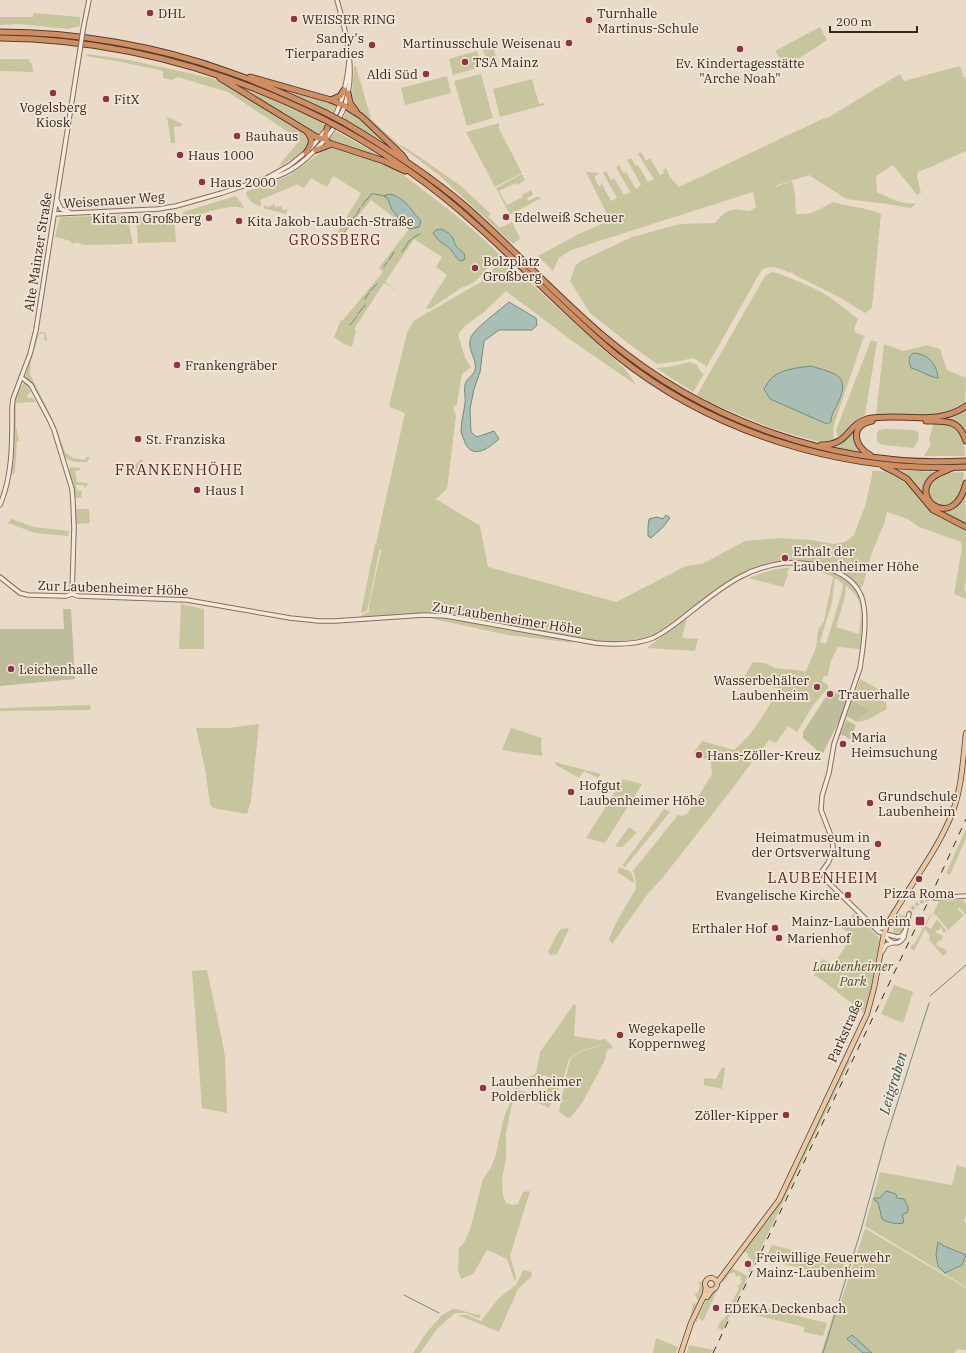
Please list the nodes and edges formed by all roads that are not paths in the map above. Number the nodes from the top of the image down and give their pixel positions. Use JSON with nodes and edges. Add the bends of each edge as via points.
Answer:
{"nodes":[{"id":1,"x":89,"y":0,"type":"edge"},
{"id":2,"x":337,"y":0,"type":"edge"},
{"id":3,"x":0,"y":32,"type":"edge"},
{"id":4,"x":0,"y":38,"type":"edge"},
{"id":5,"x":228,"y":71,"type":"junction"},
{"id":6,"x":210,"y":72,"type":"junction"},
{"id":7,"x":346,"y":92,"type":"junction"},
{"id":8,"x":332,"y":100,"type":"junction"},
{"id":9,"x":342,"y":105,"type":"junction"},
{"id":10,"x":360,"y":116,"type":"junction"},
{"id":11,"x":328,"y":126,"type":"junction"},
{"id":12,"x":304,"y":129,"type":"junction"},
{"id":13,"x":319,"y":138,"type":"junction"},
{"id":14,"x":326,"y":139,"type":"junction"},
{"id":15,"x":332,"y":144,"type":"junction"},
{"id":16,"x":316,"y":150,"type":"junction"},
{"id":17,"x":306,"y":153,"type":"junction"},
{"id":18,"x":407,"y":162,"type":"junction"},
{"id":19,"x":267,"y":178,"type":"junction"},
{"id":20,"x":421,"y":179,"type":"junction"},
{"id":21,"x":56,"y":199,"type":"junction"},
{"id":22,"x":74,"y":213,"type":"junction"},
{"id":23,"x":54,"y":214,"type":"junction"},
{"id":24,"x":21,"y":377,"type":"junction"},
{"id":25,"x":966,"y":406,"type":"edge"},
{"id":26,"x":966,"y":441,"type":"edge"},
{"id":27,"x":811,"y":445,"type":"junction"},
{"id":28,"x":874,"y":457,"type":"junction"},
{"id":29,"x":876,"y":464,"type":"junction"},
{"id":30,"x":965,"y":464,"type":"edge"},
{"id":31,"x":954,"y":467,"type":"junction"},
{"id":32,"x":966,"y":483,"type":"edge"},
{"id":33,"x":0,"y":505,"type":"edge"},
{"id":34,"x":966,"y":527,"type":"edge"},
{"id":35,"x":0,"y":577,"type":"edge"},
{"id":36,"x":72,"y":594,"type":"junction"},
{"id":37,"x":966,"y":733,"type":"edge"},
{"id":38,"x":823,"y":870,"type":"junction"},
{"id":39,"x":828,"y":882,"type":"junction"},
{"id":40,"x":966,"y":896,"type":"edge"},
{"id":41,"x":934,"y":898,"type":"tunnel mouth"},
{"id":42,"x":909,"y":914,"type":"tunnel mouth"},
{"id":43,"x":888,"y":925,"type":"junction"},
{"id":44,"x":875,"y":928,"type":"junction"},
{"id":45,"x":905,"y":931,"type":"junction"},
{"id":46,"x":884,"y":934,"type":"junction"},
{"id":47,"x":892,"y":942,"type":"junction"},
{"id":48,"x":880,"y":955,"type":"junction"},
{"id":49,"x":736,"y":1256,"type":"junction"},
{"id":50,"x":713,"y":1279,"type":"junction"},
{"id":51,"x":717,"y":1283,"type":"junction"},
{"id":52,"x":706,"y":1287,"type":"junction"},
{"id":53,"x":712,"y":1290,"type":"junction"},
{"id":54,"x":686,"y":1340,"type":"junction"},
{"id":55,"x":681,"y":1353,"type":"edge"}],
"edges":[{"from":1,"to":21,"type":"street","name":"Alte Mainzer Straße","bridge":true},
{"from":2,"to":7,"type":"street","via":[[345,30],[351,77]]},
{"from":3,"to":5,"type":"highway","via":[[49,34],[116,43]]},
{"from":4,"to":6,"type":"highway","via":[[49,40],[106,47],[157,57]]},
{"from":5,"to":8,"type":"highway"},
{"from":5,"to":18,"type":"highway","bridge":true,"via":[[326,113]]},
{"from":6,"to":12,"type":"highway"},
{"from":6,"to":20,"type":"highway","bridge":true,"via":[[263,91],[323,119],[375,148]]},
{"from":7,"to":8,"type":"highway"},
{"from":7,"to":9,"type":"street"},
{"from":7,"to":10,"type":"highway"},
{"from":8,"to":9,"type":"highway"},
{"from":9,"to":10,"type":"highway"},
{"from":9,"to":11,"type":"street"},
{"from":9,"to":14,"type":"street","via":[[337,122]]},
{"from":10,"to":18,"type":"highway","via":[[402,154]]},
{"from":11,"to":13,"type":"street"},
{"from":11,"to":14,"type":"highway"},
{"from":12,"to":13,"type":"highway"},
{"from":12,"to":17,"type":"highway","via":[[312,141]]},
{"from":13,"to":14,"type":"highway"},
{"from":13,"to":17,"type":"street"},
{"from":14,"to":15,"type":"highway"},
{"from":14,"to":16,"type":"street"},
{"from":15,"to":16,"type":"highway"},
{"from":15,"to":20,"type":"highway","via":[[384,161]]},
{"from":16,"to":19,"type":"street","via":[[279,176]]},
{"from":17,"to":19,"type":"street"},
{"from":18,"to":27,"type":"highway","via":[[464,206],[608,340],[661,379],[692,398],[755,427]]},
{"from":19,"to":22,"type":"street","name":"Weisenauer Weg","via":[[176,206]]},
{"from":20,"to":29,"type":"highway","via":[[474,222],[608,348],[643,374],[690,403],[768,438],[811,451]]},
{"from":21,"to":22,"type":"street","via":[[61,209]]},
{"from":21,"to":23,"type":"street","name":"Alte Mainzer Straße"},
{"from":22,"to":23,"type":"street","name":"Weisenauer Weg"},
{"from":23,"to":24,"type":"street","name":"Alte Mainzer Straße","via":[[36,330]]},
{"from":24,"to":33,"type":"street","name":"Alte Mainzer Straße","via":[[13,399],[8,483]]},
{"from":24,"to":36,"type":"street","via":[[31,385],[54,430],[72,489]]},
{"from":25,"to":27,"type":"highway","via":[[954,413],[939,416],[867,419],[860,421],[836,443]]},
{"from":26,"to":28,"type":"highway","via":[[958,426],[947,421],[870,421],[860,427],[856,440],[862,450]]},
{"from":27,"to":28,"type":"highway"},
{"from":28,"to":30,"type":"highway"},
{"from":29,"to":31,"type":"highway"},
{"from":29,"to":34,"type":"highway","via":[[907,479],[933,510]]},
{"from":30,"to":31,"type":"highway"},
{"from":31,"to":32,"type":"highway","via":[[938,474],[930,481],[926,493],[930,502],[940,508],[951,507],[960,500]]},
{"from":35,"to":36,"type":"street","name":"Zur Laubenheimer Höhe","via":[[20,593],[66,596]]},
{"from":36,"to":38,"type":"street","name":"Zur Laubenheimer Höhe","via":[[186,600],[319,621],[446,616],[596,643],[615,644],[640,642],[658,635],[723,587],[747,574],[777,564],[809,565],[838,573],[854,585],[862,599],[864,626],[860,668],[834,744],[821,801],[822,814],[833,846],[831,857]]},
{"from":37,"to":43,"type":"main road","name":"Parkstraße","via":[[953,811]]},
{"from":38,"to":39,"type":"street"},
{"from":38,"to":39,"type":"street","via":[[817,878]]},
{"from":39,"to":44,"type":"street"},
{"from":40,"to":41,"type":"street"},
{"from":42,"to":45,"type":"street"},
{"from":43,"to":44,"type":"street"},
{"from":43,"to":46,"type":"main road","name":"Parkstraße"},
{"from":44,"to":46,"type":"street"},
{"from":45,"to":46,"type":"street","via":[[899,937]]},
{"from":45,"to":47,"type":"street","via":[[902,940]]},
{"from":46,"to":47,"type":"street"},
{"from":46,"to":48,"type":"main road","name":"Parkstraße"},
{"from":47,"to":48,"type":"street"},
{"from":48,"to":49,"type":"main road","name":"Parkstraße","via":[[867,1014],[826,1102],[779,1200]]},
{"from":49,"to":50,"type":"main road","name":"Parkstraße","via":[[720,1275]]},
{"from":49,"to":51,"type":"main road","name":"Parkstraße"},
{"from":50,"to":51,"type":"main road"},
{"from":50,"to":52,"type":"main road","via":[[707,1280]]},
{"from":51,"to":53,"type":"main road"},
{"from":52,"to":53,"type":"main road"},
{"from":52,"to":54,"type":"main road"},
{"from":53,"to":54,"type":"main road"},
{"from":54,"to":55,"type":"main road"}]}
